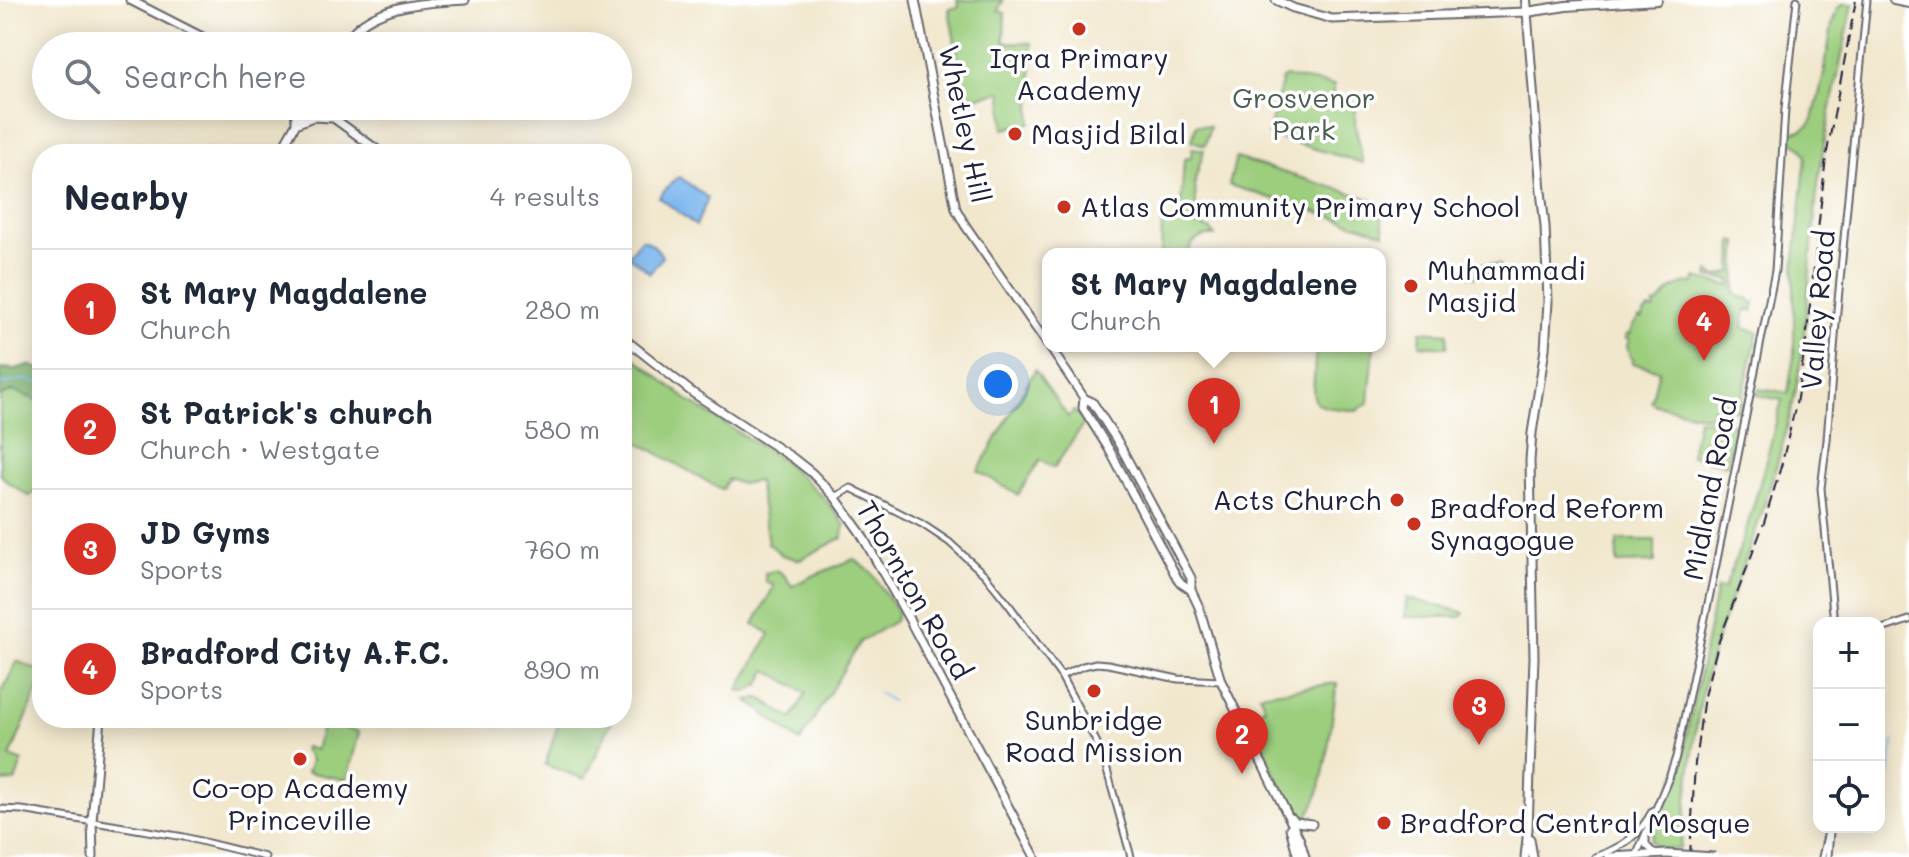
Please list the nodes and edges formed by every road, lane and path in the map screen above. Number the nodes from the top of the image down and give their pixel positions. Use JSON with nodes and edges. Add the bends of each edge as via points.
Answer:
{"nodes":[{"id":1,"x":130,"y":0,"type":"edge"},
{"id":2,"x":465,"y":0,"type":"edge"},
{"id":3,"x":915,"y":0,"type":"edge"},
{"id":4,"x":1276,"y":0,"type":"edge"},
{"id":5,"x":1526,"y":0,"type":"edge"},
{"id":6,"x":1657,"y":0,"type":"edge"},
{"id":7,"x":1797,"y":0,"type":"edge"},
{"id":8,"x":1867,"y":0,"type":"edge"},
{"id":9,"x":1894,"y":0,"type":"edge"},
{"id":10,"x":1909,"y":3,"type":"edge"},
{"id":11,"x":1527,"y":12,"type":"junction"},
{"id":12,"x":192,"y":32,"type":"edge"},
{"id":13,"x":353,"y":32,"type":"edge"},
{"id":14,"x":295,"y":120,"type":"edge"},
{"id":15,"x":298,"y":120,"type":"edge"},
{"id":16,"x":306,"y":120,"type":"edge"},
{"id":17,"x":337,"y":120,"type":"edge"},
{"id":18,"x":295,"y":125,"type":"junction"},
{"id":19,"x":285,"y":144,"type":"edge"},
{"id":20,"x":369,"y":144,"type":"edge"},
{"id":21,"x":1042,"y":336,"type":"edge"},
{"id":22,"x":632,"y":345,"type":"edge"},
{"id":23,"x":1053,"y":352,"type":"edge"},
{"id":24,"x":835,"y":497,"type":"junction"},
{"id":25,"x":1833,"y":617,"type":"edge"},
{"id":26,"x":1909,"y":620,"type":"edge"},
{"id":27,"x":1885,"y":628,"type":"edge"},
{"id":28,"x":1061,"y":676,"type":"junction"},
{"id":29,"x":1221,"y":681,"type":"junction"},
{"id":30,"x":100,"y":728,"type":"edge"},
{"id":31,"x":1663,"y":791,"type":"junction"},
{"id":32,"x":0,"y":809,"type":"edge"},
{"id":33,"x":1286,"y":814,"type":"junction"},
{"id":34,"x":92,"y":821,"type":"junction"},
{"id":35,"x":1312,"y":824,"type":"dead end"},
{"id":36,"x":1828,"y":833,"type":"edge"},
{"id":37,"x":1830,"y":833,"type":"edge"},
{"id":38,"x":1646,"y":834,"type":"junction"},
{"id":39,"x":1529,"y":846,"type":"junction"},
{"id":40,"x":1655,"y":854,"type":"junction"},
{"id":41,"x":1635,"y":856,"type":"edge"},
{"id":42,"x":93,"y":857,"type":"edge"},
{"id":43,"x":265,"y":857,"type":"edge"},
{"id":44,"x":1035,"y":857,"type":"edge"},
{"id":45,"x":1131,"y":857,"type":"edge"},
{"id":46,"x":1298,"y":857,"type":"edge"},
{"id":47,"x":1305,"y":857,"type":"edge"},
{"id":48,"x":1522,"y":857,"type":"edge"},
{"id":49,"x":1533,"y":857,"type":"edge"},
{"id":50,"x":1540,"y":857,"type":"edge"},
{"id":51,"x":1595,"y":857,"type":"edge"},
{"id":52,"x":1609,"y":857,"type":"edge"},
{"id":53,"x":1715,"y":857,"type":"edge"},
{"id":54,"x":1822,"y":857,"type":"edge"},
{"id":55,"x":1828,"y":857,"type":"edge"}],
"edges":[{"from":1,"to":12,"type":"main road"},
{"from":2,"to":13,"type":"main road","via":[[379,15]]},
{"from":3,"to":21,"type":"main road","name":"Whetley Hill","via":[[956,209]]},
{"from":4,"to":11,"type":"main road","via":[[1332,19]]},
{"from":5,"to":11,"type":"highway"},
{"from":6,"to":11,"type":"highway"},
{"from":7,"to":31,"type":"street","name":"Midland Road","via":[[1775,271],[1682,729]]},
{"from":8,"to":25,"type":"street","name":"Valley Road","via":[[1821,488]]},
{"from":9,"to":10,"type":"highway"},
{"from":11,"to":39,"type":"main road","via":[[1548,292],[1530,461],[1534,657]]},
{"from":14,"to":18,"type":"main road"},
{"from":15,"to":18,"type":"main road"},
{"from":16,"to":18,"type":"main road"},
{"from":17,"to":20,"type":"main road"},
{"from":18,"to":19,"type":"main road"},
{"from":22,"to":24,"type":"main road","name":"Thornton Road","via":[[693,393],[793,458]]},
{"from":23,"to":29,"type":"main road","name":"Whetley Hill","via":[[1118,442],[1191,578]]},
{"from":24,"to":28,"type":"street","via":[[851,488],[937,533],[985,575]]},
{"from":24,"to":44,"type":"main road","name":"Thornton Road","via":[[909,619]]},
{"from":26,"to":27,"type":"street"},
{"from":28,"to":29,"type":"street","via":[[1096,663],[1178,679]]},
{"from":28,"to":45,"type":"street","via":[[1096,741]]},
{"from":29,"to":33,"type":"main road","name":"Whetley Hill"},
{"from":30,"to":34,"type":"main road"},
{"from":31,"to":38,"type":"street","name":"Midland Road"},
{"from":31,"to":51,"type":"street","name":"Midland Road","via":[[1637,834]]},
{"from":32,"to":34,"type":"street"},
{"from":33,"to":35,"type":"main road"},
{"from":33,"to":46,"type":"main road"},
{"from":33,"to":47,"type":"main road"},
{"from":34,"to":42,"type":"main road"},
{"from":34,"to":43,"type":"street"},
{"from":36,"to":54,"type":"street"},
{"from":37,"to":55,"type":"street"},
{"from":38,"to":40,"type":"street","via":[[1646,845]]},
{"from":38,"to":41,"type":"street","name":"Midland Road"},
{"from":39,"to":48,"type":"main road"},
{"from":39,"to":49,"type":"main road"},
{"from":39,"to":50,"type":"main road"},
{"from":40,"to":41,"type":"main road"},
{"from":40,"to":53,"type":"main road","bridge":true},
{"from":41,"to":52,"type":"main road"}]}
